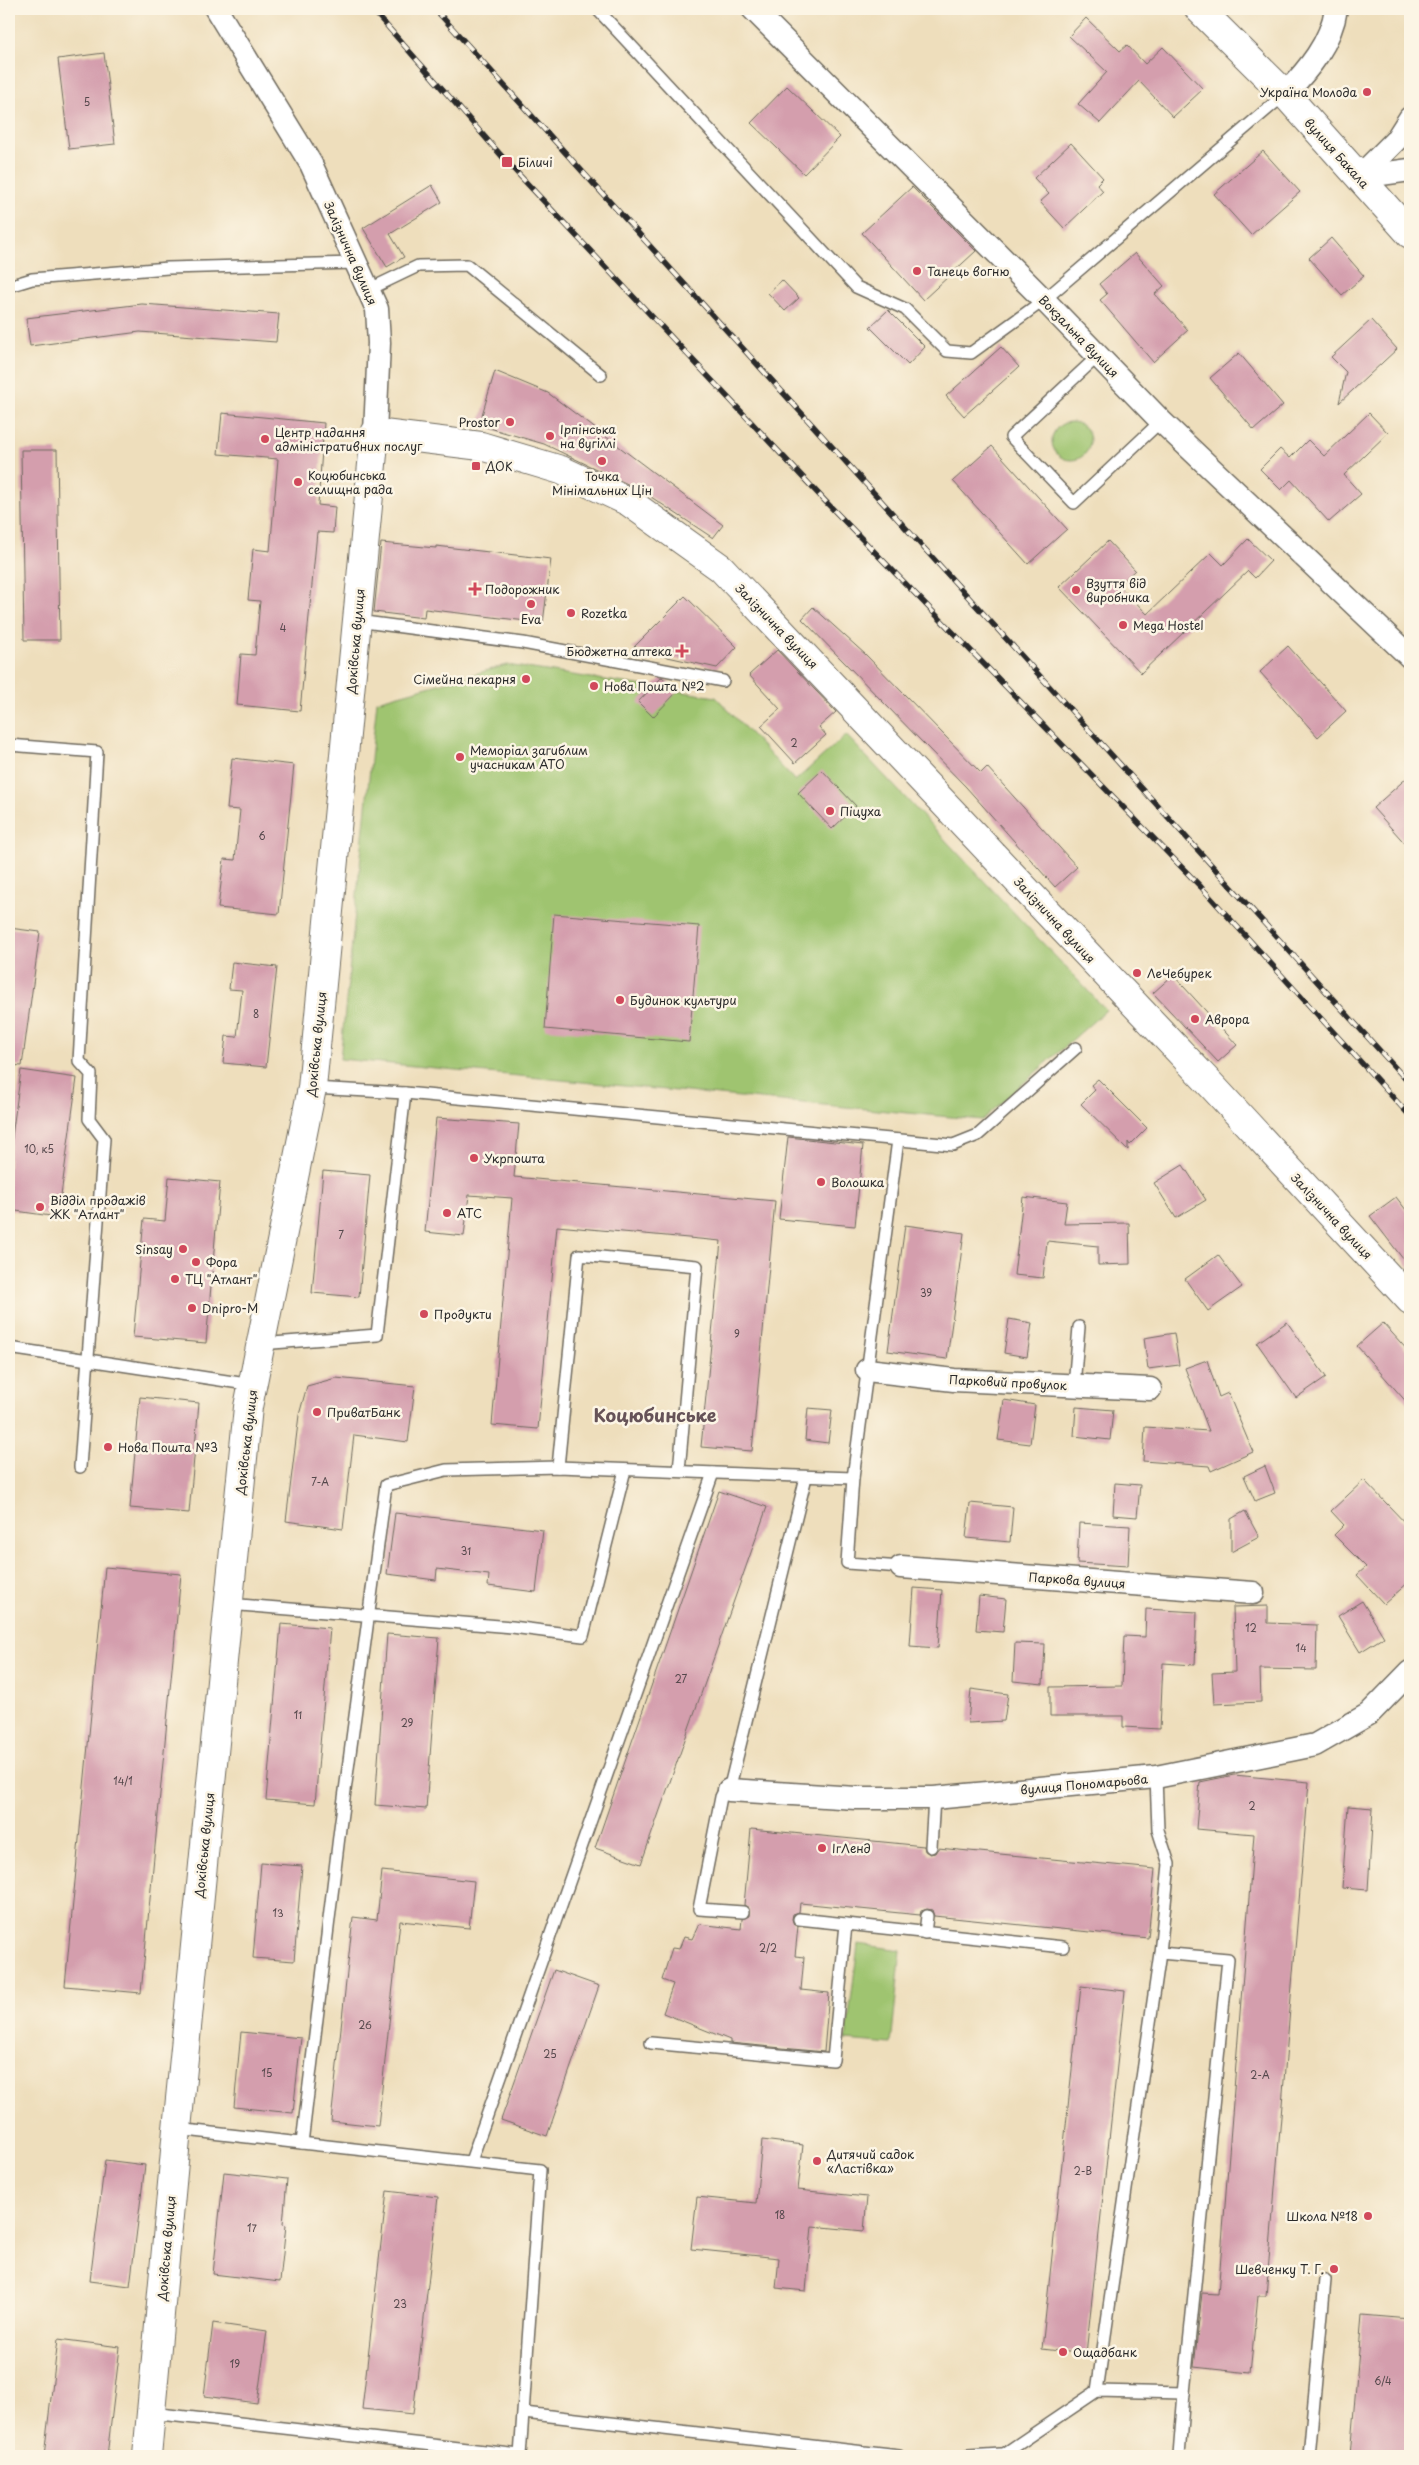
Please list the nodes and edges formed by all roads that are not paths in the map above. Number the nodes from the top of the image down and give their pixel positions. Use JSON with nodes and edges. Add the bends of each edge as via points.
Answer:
{"nodes":[{"id":1,"x":216,"y":9,"type":"edge"},
{"id":2,"x":597,"y":9,"type":"edge"},
{"id":3,"x":753,"y":9,"type":"edge"},
{"id":4,"x":1199,"y":9,"type":"edge"},
{"id":5,"x":1336,"y":9,"type":"edge"},
{"id":6,"x":1285,"y":94,"type":"junction"},
{"id":7,"x":1410,"y":118,"type":"edge"},
{"id":8,"x":1410,"y":170,"type":"edge"},
{"id":9,"x":1359,"y":177,"type":"junction"},
{"id":10,"x":1410,"y":234,"type":"edge"},
{"id":11,"x":356,"y":263,"type":"junction"},
{"id":12,"x":9,"y":286,"type":"edge"},
{"id":13,"x":368,"y":290,"type":"junction"},
{"id":14,"x":1044,"y":300,"type":"junction"},
{"id":15,"x":1098,"y":356,"type":"junction"},
{"id":16,"x":601,"y":375,"type":"dead end"},
{"id":17,"x":1161,"y":421,"type":"junction"},
{"id":18,"x":375,"y":433,"type":"junction"},
{"id":19,"x":357,"y":621,"type":"junction"},
{"id":20,"x":1410,"y":658,"type":"edge"},
{"id":21,"x":723,"y":681,"type":"dead end"},
{"id":22,"x":9,"y":746,"type":"edge"},
{"id":23,"x":1076,"y":1048,"type":"dead end"},
{"id":24,"x":312,"y":1088,"type":"junction"},
{"id":25,"x":405,"y":1093,"type":"junction"},
{"id":26,"x":898,"y":1140,"type":"junction"},
{"id":27,"x":1410,"y":1300,"type":"edge"},
{"id":28,"x":1078,"y":1327,"type":"dead end"},
{"id":29,"x":260,"y":1344,"type":"junction"},
{"id":30,"x":9,"y":1348,"type":"edge"},
{"id":31,"x":89,"y":1361,"type":"junction"},
{"id":32,"x":867,"y":1370,"type":"junction"},
{"id":33,"x":253,"y":1385,"type":"junction"},
{"id":34,"x":1074,"y":1386,"type":"junction"},
{"id":35,"x":1150,"y":1389,"type":"dead end"},
{"id":36,"x":80,"y":1467,"type":"dead end"},
{"id":37,"x":558,"y":1467,"type":"junction"},
{"id":38,"x":625,"y":1470,"type":"junction"},
{"id":39,"x":678,"y":1472,"type":"junction"},
{"id":40,"x":713,"y":1473,"type":"junction"},
{"id":41,"x":806,"y":1477,"type":"junction"},
{"id":42,"x":853,"y":1478,"type":"junction"},
{"id":43,"x":901,"y":1568,"type":"joint"},
{"id":44,"x":1253,"y":1593,"type":"dead end"},
{"id":45,"x":228,"y":1604,"type":"junction"},
{"id":46,"x":368,"y":1616,"type":"junction"},
{"id":47,"x":1410,"y":1672,"type":"edge"},
{"id":48,"x":1156,"y":1777,"type":"junction"},
{"id":49,"x":729,"y":1790,"type":"junction"},
{"id":50,"x":934,"y":1798,"type":"junction"},
{"id":51,"x":931,"y":1847,"type":"dead end"},
{"id":52,"x":743,"y":1912,"type":"dead end"},
{"id":53,"x":927,"y":1916,"type":"dead end"},
{"id":54,"x":799,"y":1919,"type":"dead end"},
{"id":55,"x":846,"y":1924,"type":"junction"},
{"id":56,"x":925,"y":1933,"type":"junction"},
{"id":57,"x":1062,"y":1947,"type":"dead end"},
{"id":58,"x":1160,"y":1952,"type":"junction"},
{"id":59,"x":652,"y":2043,"type":"dead end"},
{"id":60,"x":176,"y":2129,"type":"junction"},
{"id":61,"x":302,"y":2143,"type":"junction"},
{"id":62,"x":471,"y":2161,"type":"junction"},
{"id":63,"x":1324,"y":2280,"type":"dead end"},
{"id":64,"x":1097,"y":2391,"type":"junction"},
{"id":65,"x":1184,"y":2393,"type":"junction"},
{"id":66,"x":151,"y":2413,"type":"junction"},
{"id":67,"x":524,"y":2413,"type":"junction"},
{"id":68,"x":520,"y":2455,"type":"edge"},
{"id":69,"x":1001,"y":2455,"type":"edge"},
{"id":70,"x":147,"y":2456,"type":"edge"},
{"id":71,"x":899,"y":2456,"type":"edge"},
{"id":72,"x":968,"y":2456,"type":"edge"},
{"id":73,"x":1179,"y":2456,"type":"edge"},
{"id":74,"x":1309,"y":2456,"type":"edge"}],
"edges":[{"from":1,"to":11,"type":"street","name":"Залізнична вулиця","via":[[311,164]]},
{"from":2,"to":14,"type":"lane","via":[[856,287],[905,310],[947,351],[972,353]]},
{"from":3,"to":14,"type":"street","name":"Вокзальна вулиця"},
{"from":4,"to":6,"type":"street","name":"вулиця Бакала"},
{"from":5,"to":6,"type":"street","via":[[1324,44],[1310,68]]},
{"from":6,"to":9,"type":"street","name":"вулиця Бакала"},
{"from":6,"to":14,"type":"lane"},
{"from":7,"to":9,"type":"street","via":[[1396,140]]},
{"from":8,"to":9,"type":"street"},
{"from":9,"to":10,"type":"street","name":"вулиця Бакала"},
{"from":11,"to":12,"type":"lane","via":[[168,268],[32,279]]},
{"from":11,"to":13,"type":"street","name":"Залізнична вулиця"},
{"from":13,"to":16,"type":"lane","via":[[418,266],[467,265]]},
{"from":13,"to":18,"type":"street","name":"Залізнична вулиця","via":[[377,310],[379,343]]},
{"from":14,"to":15,"type":"street","name":"Вокзальна вулиця"},
{"from":15,"to":17,"type":"street","name":"Вокзальна вулиця"},
{"from":15,"to":17,"type":"lane","via":[[1011,437],[1067,497],[1074,503]]},
{"from":17,"to":20,"type":"street","name":"Вокзальна вулиця"},
{"from":18,"to":19,"type":"street","name":"Доківська вулиця"},
{"from":18,"to":27,"type":"street","name":"Залізнична вулиця","via":[[480,446],[561,470],[629,502],[721,568],[1214,1088]]},
{"from":19,"to":21,"type":"lane","via":[[523,643]]},
{"from":19,"to":24,"type":"street","name":"Доківська вулиця"},
{"from":22,"to":31,"type":"lane","via":[[97,752],[79,1061],[91,1074],[89,1119],[104,1139]]},
{"from":23,"to":26,"type":"lane","via":[[978,1135],[953,1145]]},
{"from":24,"to":25,"type":"lane"},
{"from":24,"to":29,"type":"street","name":"Доківська вулиця"},
{"from":25,"to":26,"type":"lane"},
{"from":25,"to":29,"type":"lane","via":[[377,1335]]},
{"from":26,"to":32,"type":"lane"},
{"from":28,"to":34,"type":"lane"},
{"from":29,"to":33,"type":"street","name":"Доківська вулиця"},
{"from":30,"to":31,"type":"lane"},
{"from":31,"to":33,"type":"lane"},
{"from":31,"to":36,"type":"lane"},
{"from":32,"to":34,"type":"street","name":"Парковий провулок","via":[[954,1380]]},
{"from":32,"to":42,"type":"lane"},
{"from":33,"to":45,"type":"street","name":"Доківська вулиця"},
{"from":34,"to":35,"type":"street","name":"Парковий провулок"},
{"from":37,"to":38,"type":"lane"},
{"from":37,"to":39,"type":"lane","via":[[579,1255],[696,1266]]},
{"from":37,"to":46,"type":"lane","via":[[446,1470],[386,1485]]},
{"from":38,"to":39,"type":"lane"},
{"from":38,"to":46,"type":"lane","via":[[583,1636]]},
{"from":39,"to":40,"type":"lane"},
{"from":40,"to":41,"type":"lane"},
{"from":40,"to":62,"type":"lane"},
{"from":41,"to":42,"type":"lane"},
{"from":41,"to":49,"type":"lane"},
{"from":42,"to":43,"type":"lane","via":[[847,1563]]},
{"from":43,"to":44,"type":"street","name":"Паркова вулиця"},
{"from":45,"to":46,"type":"lane"},
{"from":45,"to":60,"type":"street","name":"Доківська вулиця"},
{"from":46,"to":61,"type":"lane"},
{"from":47,"to":48,"type":"street","name":"вулиця Пономарьова","via":[[1368,1714],[1315,1745]]},
{"from":48,"to":50,"type":"street","name":"вулиця Пономарьова"},
{"from":48,"to":58,"type":"lane","via":[[1158,1830],[1169,1864]]},
{"from":49,"to":50,"type":"street","name":"вулиця Пономарьова","via":[[856,1798]]},
{"from":49,"to":52,"type":"lane","via":[[721,1796],[699,1909]]},
{"from":50,"to":51,"type":"lane"},
{"from":53,"to":56,"type":"lane"},
{"from":54,"to":55,"type":"lane"},
{"from":55,"to":56,"type":"lane"},
{"from":55,"to":59,"type":"lane","via":[[833,2060]]},
{"from":56,"to":57,"type":"lane"},
{"from":58,"to":64,"type":"lane"},
{"from":58,"to":65,"type":"lane","via":[[1228,1959]]},
{"from":60,"to":61,"type":"lane"},
{"from":60,"to":66,"type":"street","name":"Доківська вулиця"},
{"from":61,"to":62,"type":"lane"},
{"from":62,"to":67,"type":"lane","via":[[540,2170]]},
{"from":63,"to":74,"type":"lane"},
{"from":64,"to":65,"type":"lane"},
{"from":64,"to":69,"type":"lane"},
{"from":65,"to":73,"type":"lane"},
{"from":66,"to":68,"type":"lane"},
{"from":66,"to":70,"type":"street","name":"Доківська вулиця"},
{"from":67,"to":68,"type":"lane"},
{"from":67,"to":71,"type":"lane"},
{"from":69,"to":72,"type":"lane"}]}
